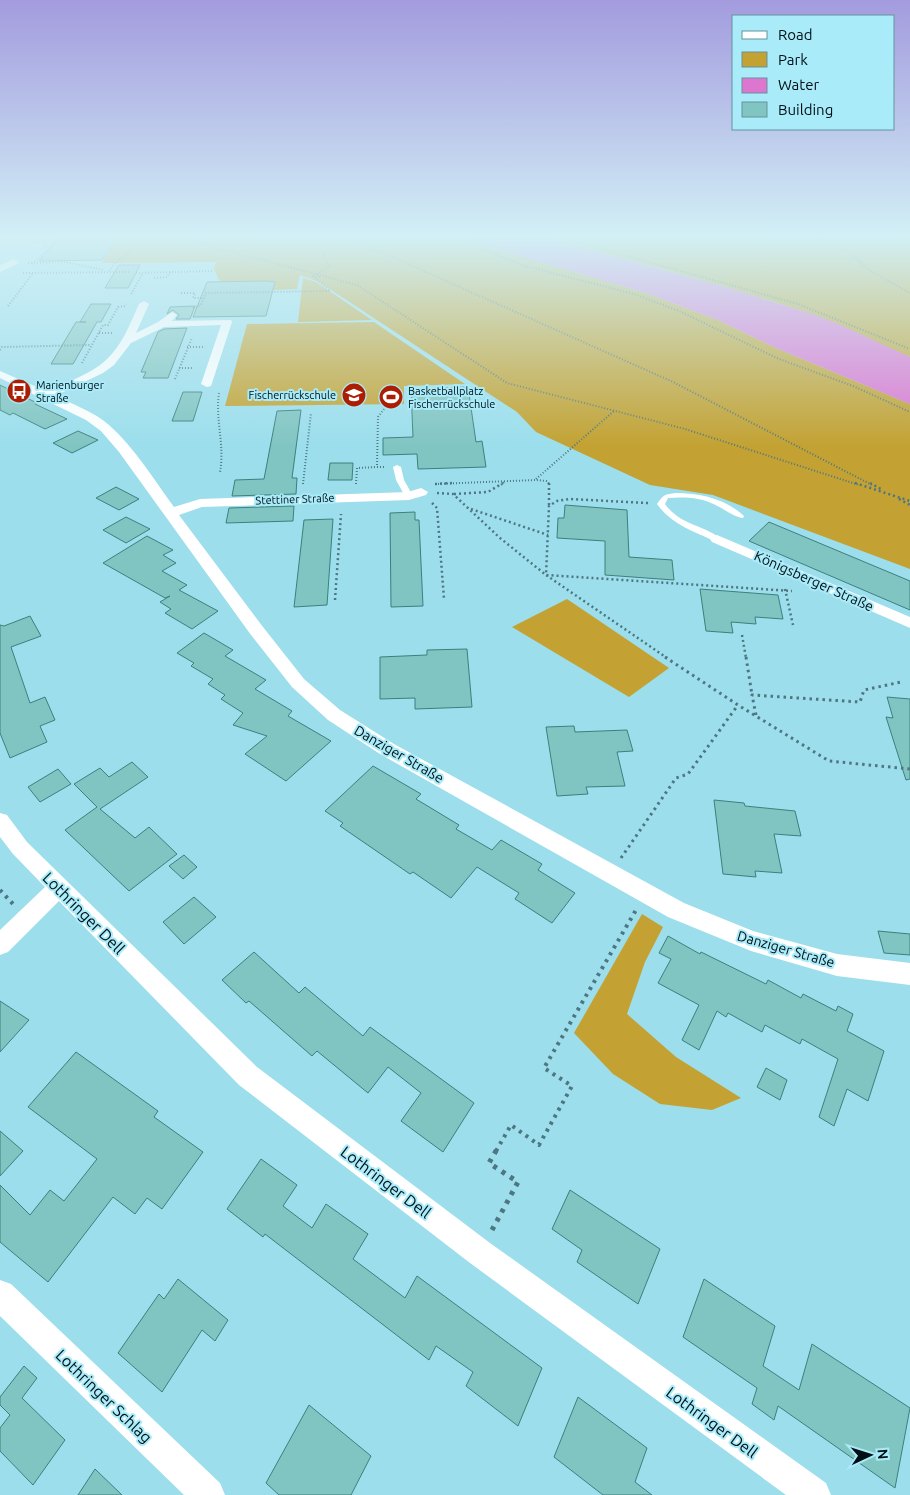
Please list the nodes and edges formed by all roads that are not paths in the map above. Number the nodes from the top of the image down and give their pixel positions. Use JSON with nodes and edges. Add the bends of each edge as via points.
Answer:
{"nodes":[{"id":1,"x":143,"y":306,"type":"edge"},
{"id":2,"x":172,"y":315,"type":"dead end"},
{"id":3,"x":162,"y":324,"type":"junction"},
{"id":4,"x":127,"y":341,"type":"junction"},
{"id":5,"x":0,"y":374,"type":"edge"},
{"id":6,"x":207,"y":384,"type":"dead end"},
{"id":7,"x":45,"y":396,"type":"junction"},
{"id":8,"x":397,"y":467,"type":"road end"},
{"id":9,"x":415,"y":494,"type":"joint"},
{"id":10,"x":170,"y":513,"type":"junction"},
{"id":11,"x":740,"y":516,"type":"dead end"},
{"id":12,"x":717,"y":539,"type":"joint"},
{"id":13,"x":910,"y":623,"type":"edge"},
{"id":14,"x":0,"y":821,"type":"edge"},
{"id":15,"x":58,"y":888,"type":"junction"},
{"id":16,"x":0,"y":945,"type":"edge"},
{"id":17,"x":910,"y":974,"type":"edge"},
{"id":18,"x":0,"y":1295,"type":"edge"},
{"id":19,"x":208,"y":1495,"type":"edge"},
{"id":20,"x":814,"y":1495,"type":"edge"}],
"edges":[{"from":1,"to":4,"type":"street"},
{"from":2,"to":3,"type":"street"},
{"from":3,"to":4,"type":"street"},
{"from":3,"to":6,"type":"street","via":[[227,322]]},
{"from":4,"to":7,"type":"street","via":[[110,364]]},
{"from":5,"to":7,"type":"street","name":"Danziger Straße"},
{"from":7,"to":10,"type":"street","name":"Danziger Straße","via":[[105,428]]},
{"from":8,"to":9,"type":"lane","via":[[400,480]]},
{"from":9,"to":10,"type":"street","name":"Stettiner Straße","via":[[200,503]]},
{"from":10,"to":17,"type":"street","name":"Danziger Straße","via":[[298,683],[334,715],[380,745],[676,910],[761,944],[837,965]]},
{"from":11,"to":12,"type":"lane","via":[[727,506],[694,496],[666,496],[661,504],[665,511]]},
{"from":12,"to":13,"type":"street","name":"Königsberger Straße"},
{"from":14,"to":15,"type":"street","name":"Lothringer Dell","via":[[20,848]]},
{"from":15,"to":16,"type":"street"},
{"from":15,"to":20,"type":"street","name":"Lothringer Dell","via":[[248,1076],[480,1253]]},
{"from":18,"to":19,"type":"street","name":"Lothringer Schlag"}]}
